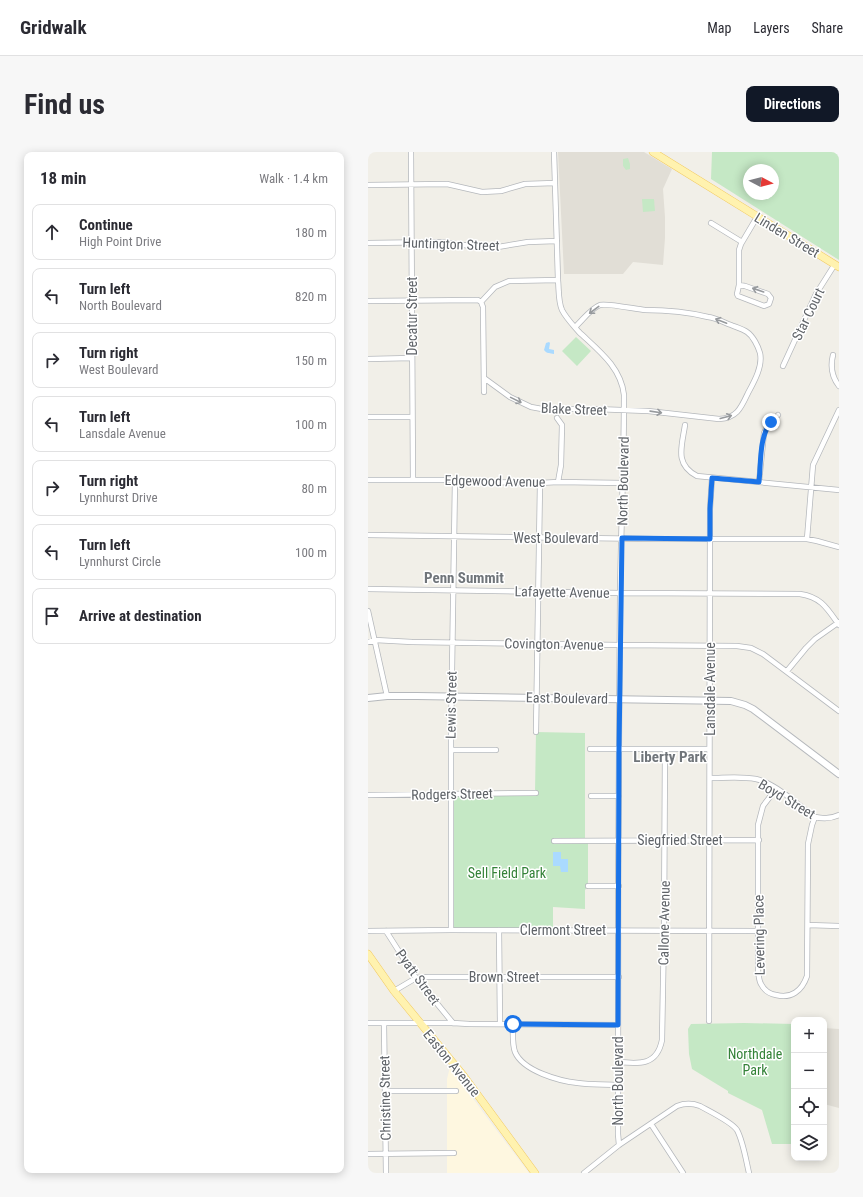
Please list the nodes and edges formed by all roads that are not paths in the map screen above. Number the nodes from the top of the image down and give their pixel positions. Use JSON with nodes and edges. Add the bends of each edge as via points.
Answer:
{"nodes":[{"id":1,"x":410,"y":152,"type":"edge"},
{"id":2,"x":554,"y":152,"type":"edge"},
{"id":3,"x":654,"y":152,"type":"edge"},
{"id":4,"x":555,"y":183,"type":"junction"},
{"id":5,"x":368,"y":184,"type":"edge"},
{"id":6,"x":411,"y":184,"type":"junction"},
{"id":7,"x":757,"y":217,"type":"junction"},
{"id":8,"x":711,"y":223,"type":"dead end"},
{"id":9,"x":557,"y":241,"type":"junction"},
{"id":10,"x":412,"y":242,"type":"junction"},
{"id":11,"x":742,"y":242,"type":"junction"},
{"id":12,"x":368,"y":243,"type":"edge"},
{"id":13,"x":837,"y":265,"type":"edge"},
{"id":14,"x":558,"y":280,"type":"junction"},
{"id":15,"x":739,"y":285,"type":"junction"},
{"id":16,"x":412,"y":300,"type":"junction"},
{"id":17,"x":368,"y":301,"type":"edge"},
{"id":18,"x":481,"y":302,"type":"junction"},
{"id":19,"x":575,"y":327,"type":"junction"},
{"id":20,"x":833,"y":355,"type":"dead end"},
{"id":21,"x":412,"y":358,"type":"junction"},
{"id":22,"x":368,"y":359,"type":"edge"},
{"id":23,"x":783,"y":366,"type":"dead end"},
{"id":24,"x":484,"y":378,"type":"junction"},
{"id":25,"x":839,"y":386,"type":"edge"},
{"id":26,"x":484,"y":392,"type":"dead end"},
{"id":27,"x":624,"y":410,"type":"junction"},
{"id":28,"x":839,"y":410,"type":"edge"},
{"id":29,"x":778,"y":415,"type":"dead end"},
{"id":30,"x":368,"y":417,"type":"edge"},
{"id":31,"x":412,"y":417,"type":"junction"},
{"id":32,"x":557,"y":418,"type":"dead end"},
{"id":33,"x":685,"y":424,"type":"dead end"},
{"id":34,"x":712,"y":478,"type":"junction"},
{"id":35,"x":368,"y":480,"type":"edge"},
{"id":36,"x":413,"y":480,"type":"junction"},
{"id":37,"x":455,"y":480,"type":"junction"},
{"id":38,"x":558,"y":482,"type":"junction"},
{"id":39,"x":759,"y":482,"type":"junction"},
{"id":40,"x":540,"y":483,"type":"junction"},
{"id":41,"x":623,"y":483,"type":"junction"},
{"id":42,"x":811,"y":487,"type":"junction"},
{"id":43,"x":839,"y":490,"type":"edge"},
{"id":44,"x":368,"y":535,"type":"edge"},
{"id":45,"x":454,"y":536,"type":"junction"},
{"id":46,"x":539,"y":538,"type":"junction"},
{"id":47,"x":622,"y":538,"type":"junction"},
{"id":48,"x":710,"y":539,"type":"junction"},
{"id":49,"x":806,"y":539,"type":"junction"},
{"id":50,"x":839,"y":547,"type":"edge"},
{"id":51,"x":368,"y":589,"type":"edge"},
{"id":52,"x":453,"y":590,"type":"junction"},
{"id":53,"x":538,"y":592,"type":"junction"},
{"id":54,"x":620,"y":593,"type":"junction"},
{"id":55,"x":710,"y":594,"type":"junction"},
{"id":56,"x":368,"y":611,"type":"edge"},
{"id":57,"x":839,"y":623,"type":"edge"},
{"id":58,"x":375,"y":640,"type":"junction"},
{"id":59,"x":368,"y":642,"type":"edge"},
{"id":60,"x":452,"y":642,"type":"junction"},
{"id":61,"x":538,"y":644,"type":"junction"},
{"id":62,"x":620,"y":645,"type":"junction"},
{"id":63,"x":710,"y":645,"type":"junction"},
{"id":64,"x":787,"y":671,"type":"junction"},
{"id":65,"x":387,"y":696,"type":"junction"},
{"id":66,"x":452,"y":697,"type":"junction"},
{"id":67,"x":368,"y":698,"type":"edge"},
{"id":68,"x":537,"y":698,"type":"junction"},
{"id":69,"x":620,"y":699,"type":"junction"},
{"id":70,"x":709,"y":700,"type":"junction"},
{"id":71,"x":839,"y":711,"type":"edge"},
{"id":72,"x":536,"y":732,"type":"dead end"},
{"id":73,"x":590,"y":749,"type":"dead end"},
{"id":74,"x":619,"y":749,"type":"junction"},
{"id":75,"x":665,"y":749,"type":"junction"},
{"id":76,"x":709,"y":749,"type":"junction"},
{"id":77,"x":451,"y":750,"type":"junction"},
{"id":78,"x":496,"y":750,"type":"dead end"},
{"id":79,"x":839,"y":774,"type":"edge"},
{"id":80,"x":710,"y":778,"type":"junction"},
{"id":81,"x":776,"y":789,"type":"junction"},
{"id":82,"x":536,"y":793,"type":"dead end"},
{"id":83,"x":368,"y":795,"type":"edge"},
{"id":84,"x":452,"y":795,"type":"junction"},
{"id":85,"x":591,"y":796,"type":"dead end"},
{"id":86,"x":619,"y":796,"type":"junction"},
{"id":87,"x":839,"y":815,"type":"edge"},
{"id":88,"x":815,"y":817,"type":"junction"},
{"id":89,"x":618,"y":840,"type":"junction"},
{"id":90,"x":664,"y":840,"type":"junction"},
{"id":91,"x":710,"y":840,"type":"junction"},
{"id":92,"x":759,"y":840,"type":"junction"},
{"id":93,"x":554,"y":841,"type":"dead end"},
{"id":94,"x":588,"y":886,"type":"dead end"},
{"id":95,"x":619,"y":886,"type":"junction"},
{"id":96,"x":808,"y":926,"type":"junction"},
{"id":97,"x":839,"y":926,"type":"edge"},
{"id":98,"x":386,"y":930,"type":"junction"},
{"id":99,"x":452,"y":930,"type":"junction"},
{"id":100,"x":499,"y":930,"type":"junction"},
{"id":101,"x":619,"y":930,"type":"junction"},
{"id":102,"x":368,"y":931,"type":"edge"},
{"id":103,"x":664,"y":931,"type":"junction"},
{"id":104,"x":710,"y":931,"type":"junction"},
{"id":105,"x":758,"y":931,"type":"junction"},
{"id":106,"x":368,"y":954,"type":"edge"},
{"id":107,"x":500,"y":977,"type":"junction"},
{"id":108,"x":619,"y":977,"type":"junction"},
{"id":109,"x":416,"y":978,"type":"junction"},
{"id":110,"x":394,"y":991,"type":"junction"},
{"id":111,"x":709,"y":1021,"type":"dead end"},
{"id":112,"x":420,"y":1023,"type":"junction"},
{"id":113,"x":453,"y":1023,"type":"junction"},
{"id":114,"x":368,"y":1024,"type":"edge"},
{"id":115,"x":384,"y":1024,"type":"junction"},
{"id":116,"x":500,"y":1024,"type":"junction"},
{"id":117,"x":513,"y":1024,"type":"junction"},
{"id":118,"x":618,"y":1025,"type":"junction"},
{"id":119,"x":618,"y":1062,"type":"junction"},
{"id":120,"x":618,"y":1085,"type":"junction"},
{"id":121,"x":385,"y":1091,"type":"junction"},
{"id":122,"x":456,"y":1091,"type":"dead end"},
{"id":123,"x":651,"y":1124,"type":"junction"},
{"id":124,"x":619,"y":1145,"type":"junction"},
{"id":125,"x":454,"y":1153,"type":"dead end"},
{"id":126,"x":368,"y":1154,"type":"edge"},
{"id":127,"x":386,"y":1154,"type":"junction"},
{"id":128,"x":386,"y":1173,"type":"edge"},
{"id":129,"x":535,"y":1173,"type":"edge"},
{"id":130,"x":584,"y":1173,"type":"edge"},
{"id":131,"x":683,"y":1173,"type":"edge"},
{"id":132,"x":749,"y":1173,"type":"edge"}],
"edges":[{"from":1,"to":6,"type":"street","name":"Decatur Street"},
{"from":2,"to":4,"type":"street","name":"North Boulevard"},
{"from":3,"to":7,"type":"main road","name":"Linden Street"},
{"from":4,"to":6,"type":"street","via":[[524,184],[482,192],[447,184]]},
{"from":4,"to":9,"type":"street","name":"North Boulevard"},
{"from":5,"to":6,"type":"street"},
{"from":6,"to":10,"type":"street","name":"Decatur Street"},
{"from":7,"to":11,"type":"street"},
{"from":7,"to":13,"type":"main road","name":"Linden Street"},
{"from":8,"to":11,"type":"street"},
{"from":9,"to":10,"type":"street","name":"Huntington Street","via":[[528,242],[492,248],[447,242]]},
{"from":9,"to":14,"type":"street","name":"North Boulevard"},
{"from":10,"to":12,"type":"street","name":"Huntington Street"},
{"from":10,"to":16,"type":"street","name":"Decatur Street"},
{"from":11,"to":15,"type":"street","via":[[739,250]]},
{"from":13,"to":23,"type":"street","name":"Star Court","via":[[816,294]]},
{"from":14,"to":18,"type":"street","via":[[508,280],[495,287]]},
{"from":14,"to":19,"type":"street","name":"North Boulevard","via":[[562,310]]},
{"from":15,"to":15,"type":"street","one_way":true,"via":[[738,296],[764,306],[769,304],[771,298],[768,294]]},
{"from":16,"to":17,"type":"street"},
{"from":16,"to":18,"type":"street"},
{"from":16,"to":21,"type":"street","name":"Decatur Street"},
{"from":18,"to":24,"type":"street"},
{"from":19,"to":27,"type":"street","name":"North Boulevard","via":[[615,368],[622,380]]},
{"from":27,"to":19,"type":"street","name":"Blake Street","one_way":true,"via":[[714,419],[734,415],[742,406],[759,369],[760,357],[756,344],[748,333],[709,317],[603,304]]},
{"from":20,"to":25,"type":"street","via":[[832,371]]},
{"from":21,"to":22,"type":"street"},
{"from":21,"to":31,"type":"street","name":"Decatur Street"},
{"from":24,"to":26,"type":"street"},
{"from":24,"to":27,"type":"street","name":"Blake Street","one_way":true,"via":[[510,397],[531,407]]},
{"from":27,"to":41,"type":"street","name":"North Boulevard"},
{"from":28,"to":42,"type":"street","via":[[815,460]]},
{"from":29,"to":39,"type":"street","via":[[764,433]]},
{"from":30,"to":31,"type":"street"},
{"from":31,"to":36,"type":"street","name":"Decatur Street"},
{"from":32,"to":38,"type":"street","via":[[562,425]]},
{"from":33,"to":34,"type":"street","via":[[681,456],[684,466],[697,476]]},
{"from":34,"to":39,"type":"street"},
{"from":34,"to":48,"type":"street","name":"Lansdale Avenue"},
{"from":35,"to":36,"type":"street","name":"Edgewood Avenue"},
{"from":36,"to":37,"type":"street","name":"Edgewood Avenue"},
{"from":37,"to":40,"type":"street","name":"Edgewood Avenue"},
{"from":37,"to":45,"type":"street","name":"Lewis Street"},
{"from":38,"to":40,"type":"street","name":"Edgewood Avenue"},
{"from":38,"to":41,"type":"street","name":"Edgewood Avenue"},
{"from":39,"to":42,"type":"street"},
{"from":40,"to":46,"type":"street"},
{"from":41,"to":47,"type":"street","name":"North Boulevard"},
{"from":42,"to":43,"type":"street"},
{"from":42,"to":49,"type":"street"},
{"from":44,"to":45,"type":"street","name":"West Boulevard"},
{"from":45,"to":46,"type":"street","name":"West Boulevard"},
{"from":45,"to":52,"type":"street","name":"Lewis Street"},
{"from":46,"to":47,"type":"street","name":"West Boulevard"},
{"from":46,"to":53,"type":"street"},
{"from":47,"to":48,"type":"street","name":"West Boulevard"},
{"from":47,"to":54,"type":"street","name":"North Boulevard"},
{"from":48,"to":49,"type":"street","name":"West Boulevard"},
{"from":48,"to":55,"type":"street","name":"Lansdale Avenue"},
{"from":49,"to":50,"type":"street","name":"West Boulevard"},
{"from":51,"to":52,"type":"street","name":"Lafayette Avenue"},
{"from":52,"to":53,"type":"street","name":"Lafayette Avenue"},
{"from":52,"to":60,"type":"street","name":"Lewis Street"},
{"from":53,"to":54,"type":"street","name":"Lafayette Avenue"},
{"from":53,"to":61,"type":"street"},
{"from":54,"to":55,"type":"street","name":"Lafayette Avenue"},
{"from":54,"to":62,"type":"street","name":"North Boulevard"},
{"from":55,"to":57,"type":"street","name":"Lafayette Avenue","via":[[808,595],[825,606]]},
{"from":55,"to":63,"type":"street","name":"Lansdale Avenue"},
{"from":56,"to":58,"type":"street"},
{"from":57,"to":64,"type":"street","via":[[815,639]]},
{"from":58,"to":59,"type":"street","name":"Covington Avenue"},
{"from":58,"to":60,"type":"street","name":"Covington Avenue"},
{"from":58,"to":65,"type":"street"},
{"from":60,"to":61,"type":"street","name":"Covington Avenue"},
{"from":60,"to":66,"type":"street","name":"Lewis Street"},
{"from":61,"to":62,"type":"street","name":"Covington Avenue"},
{"from":61,"to":68,"type":"street"},
{"from":62,"to":63,"type":"street","name":"Covington Avenue"},
{"from":62,"to":69,"type":"street","name":"North Boulevard"},
{"from":63,"to":64,"type":"street","name":"Covington Avenue","via":[[751,648]]},
{"from":63,"to":70,"type":"street","name":"Lansdale Avenue"},
{"from":64,"to":71,"type":"street","name":"Covington Avenue"},
{"from":65,"to":66,"type":"street","name":"East Boulevard"},
{"from":65,"to":67,"type":"street","name":"East Boulevard"},
{"from":66,"to":68,"type":"street","name":"East Boulevard"},
{"from":66,"to":77,"type":"street","name":"Lewis Street"},
{"from":68,"to":69,"type":"street","name":"East Boulevard"},
{"from":68,"to":72,"type":"street"},
{"from":69,"to":70,"type":"street","name":"East Boulevard"},
{"from":69,"to":74,"type":"street","name":"North Boulevard"},
{"from":70,"to":76,"type":"street","name":"Lansdale Avenue"},
{"from":70,"to":79,"type":"street","name":"East Boulevard","via":[[745,704]]},
{"from":73,"to":74,"type":"street"},
{"from":74,"to":75,"type":"street"},
{"from":74,"to":86,"type":"street","name":"North Boulevard"},
{"from":75,"to":76,"type":"street"},
{"from":75,"to":90,"type":"street","name":"Callone Avenue"},
{"from":76,"to":80,"type":"street","name":"Lansdale Avenue"},
{"from":77,"to":78,"type":"street"},
{"from":77,"to":84,"type":"street","name":"Lewis Street"},
{"from":80,"to":81,"type":"street","name":"Boyd Street","via":[[757,779]]},
{"from":80,"to":91,"type":"street","name":"Lansdale Avenue"},
{"from":81,"to":88,"type":"street","name":"Boyd Street"},
{"from":81,"to":92,"type":"street","name":"Levering Place","via":[[761,809]]},
{"from":82,"to":84,"type":"street","name":"Rodgers Street"},
{"from":83,"to":84,"type":"street","name":"Rodgers Street"},
{"from":84,"to":99,"type":"street","name":"Lewis Street"},
{"from":85,"to":86,"type":"street"},
{"from":86,"to":89,"type":"street","name":"North Boulevard"},
{"from":87,"to":88,"type":"street","name":"Boyd Street","via":[[821,819]]},
{"from":88,"to":96,"type":"street","name":"Levering Place","via":[[808,844]]},
{"from":89,"to":90,"type":"street","name":"Siegfried Street"},
{"from":89,"to":93,"type":"street","name":"Siegfried Street"},
{"from":89,"to":95,"type":"street","name":"North Boulevard"},
{"from":90,"to":91,"type":"street","name":"Siegfried Street"},
{"from":90,"to":103,"type":"street","name":"Callone Avenue"},
{"from":91,"to":92,"type":"street","name":"Siegfried Street"},
{"from":91,"to":104,"type":"street","name":"Lansdale Avenue"},
{"from":92,"to":105,"type":"street","name":"Levering Place"},
{"from":94,"to":95,"type":"street"},
{"from":95,"to":101,"type":"street","name":"North Boulevard"},
{"from":96,"to":97,"type":"street"},
{"from":96,"to":105,"type":"street","name":"Levering Place","via":[[807,976],[800,989],[786,997],[773,995],[761,984],[758,972]]},
{"from":98,"to":99,"type":"street","name":"Clermont Street"},
{"from":98,"to":102,"type":"street","name":"Clermont Street"},
{"from":98,"to":109,"type":"street","name":"Pyatt Street"},
{"from":99,"to":100,"type":"street","name":"Clermont Street"},
{"from":100,"to":101,"type":"street","name":"Clermont Street"},
{"from":100,"to":107,"type":"street"},
{"from":101,"to":103,"type":"street","name":"Clermont Street"},
{"from":101,"to":108,"type":"street","name":"North Boulevard"},
{"from":103,"to":104,"type":"street","name":"Clermont Street"},
{"from":103,"to":119,"type":"street","name":"Callone Avenue","via":[[661,1043],[656,1054],[647,1062]]},
{"from":104,"to":105,"type":"street","name":"Clermont Street"},
{"from":104,"to":111,"type":"street","name":"Lansdale Avenue"},
{"from":106,"to":110,"type":"main road","name":"Easton Avenue"},
{"from":107,"to":108,"type":"street","name":"Brown Street"},
{"from":107,"to":109,"type":"street","name":"Brown Street"},
{"from":107,"to":116,"type":"street"},
{"from":108,"to":118,"type":"street","name":"North Boulevard"},
{"from":109,"to":110,"type":"street","name":"Brown Street"},
{"from":109,"to":113,"type":"street","name":"Pyatt Street"},
{"from":110,"to":112,"type":"main road","name":"Easton Avenue"},
{"from":112,"to":113,"type":"street"},
{"from":112,"to":115,"type":"street"},
{"from":112,"to":129,"type":"main road","name":"Easton Avenue","via":[[460,1071]]},
{"from":113,"to":116,"type":"street"},
{"from":114,"to":115,"type":"street"},
{"from":115,"to":121,"type":"street","name":"Christine Street"},
{"from":116,"to":117,"type":"street"},
{"from":117,"to":118,"type":"street"},
{"from":117,"to":120,"type":"street","via":[[515,1052],[530,1068],[557,1079],[579,1084]]},
{"from":118,"to":119,"type":"street","name":"North Boulevard"},
{"from":119,"to":120,"type":"street","name":"North Boulevard"},
{"from":120,"to":124,"type":"street","name":"North Boulevard"},
{"from":121,"to":122,"type":"street"},
{"from":121,"to":127,"type":"street","name":"Christine Street"},
{"from":123,"to":124,"type":"street"},
{"from":123,"to":131,"type":"street"},
{"from":123,"to":132,"type":"street","via":[[676,1106],[683,1104],[694,1104],[706,1110],[737,1131]]},
{"from":124,"to":130,"type":"street"},
{"from":125,"to":127,"type":"street"},
{"from":126,"to":127,"type":"street"},
{"from":127,"to":128,"type":"street","name":"Christine Street"}]}
